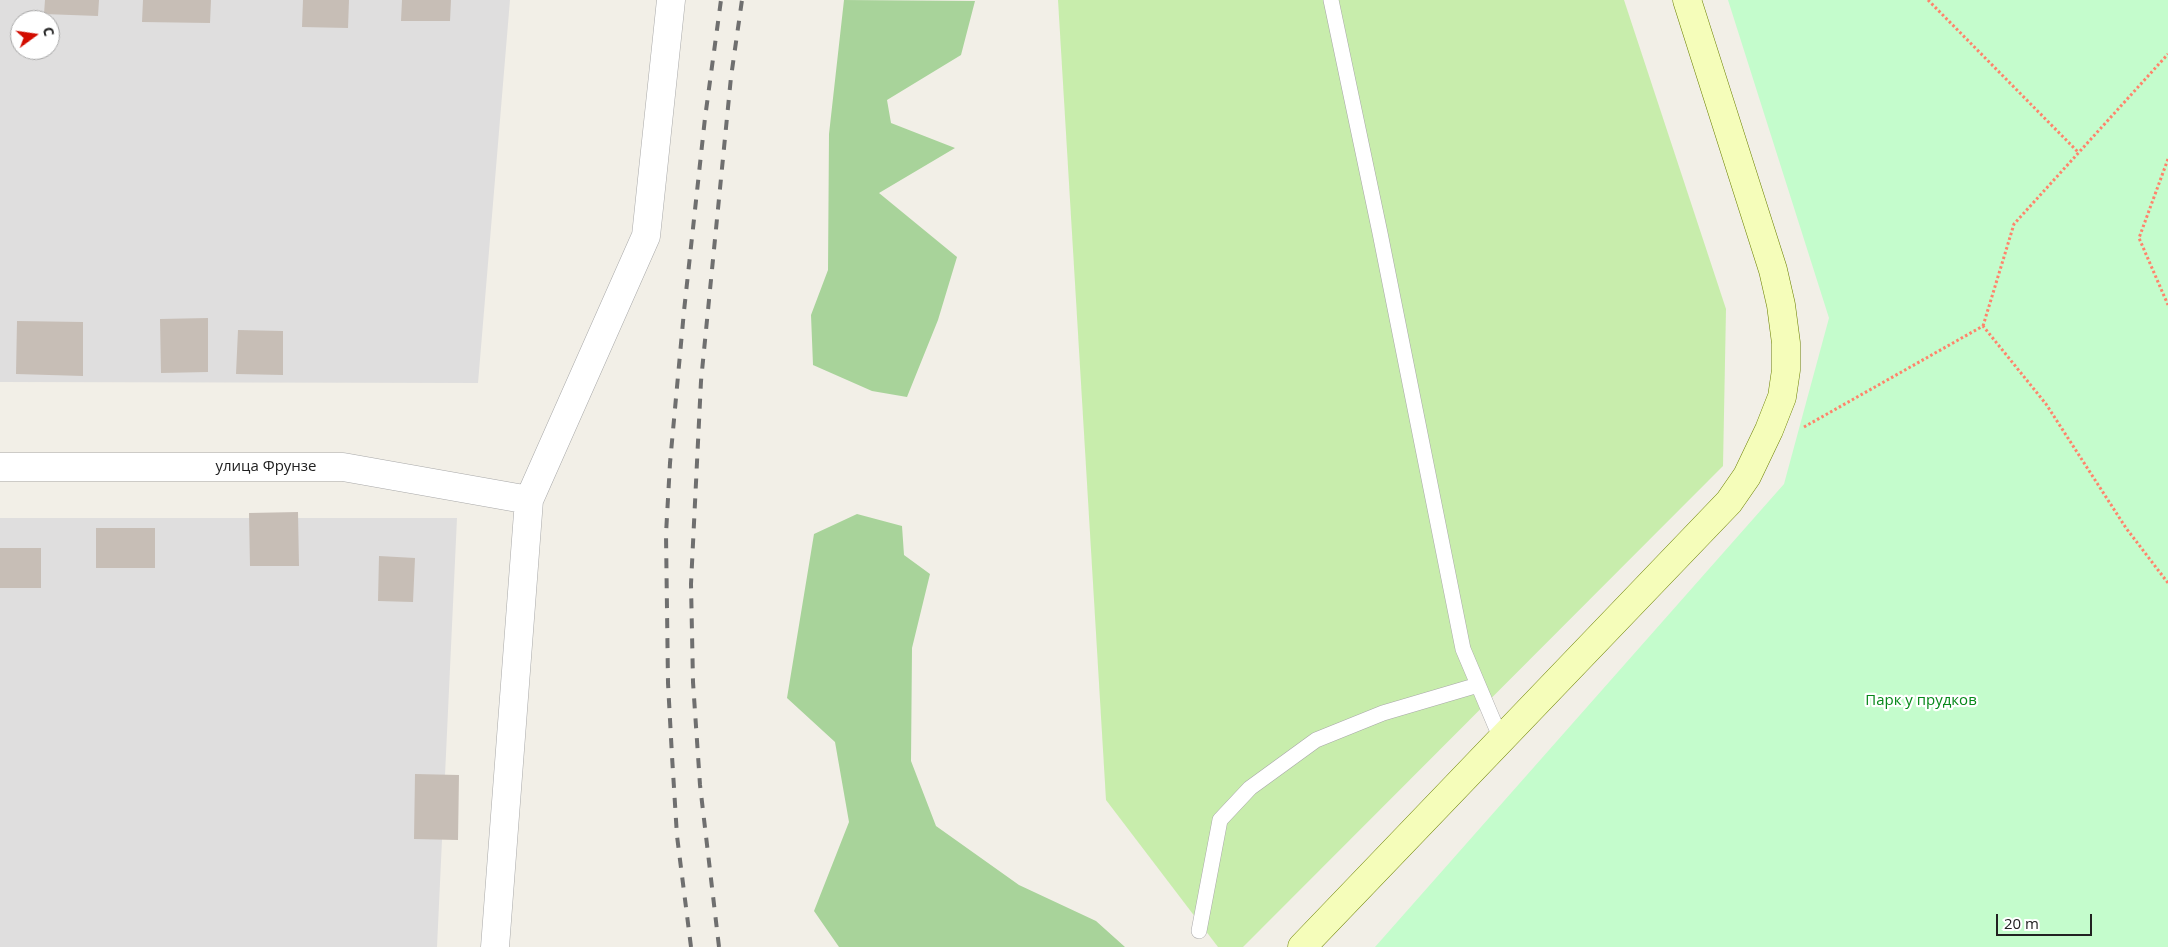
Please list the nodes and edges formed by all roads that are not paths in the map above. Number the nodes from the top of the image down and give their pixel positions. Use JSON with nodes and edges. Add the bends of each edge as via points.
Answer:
{"nodes":[{"id":1,"x":671,"y":0,"type":"edge"},
{"id":2,"x":1330,"y":0,"type":"edge"},
{"id":3,"x":1687,"y":0,"type":"edge"},
{"id":4,"x":0,"y":467,"type":"edge"},
{"id":5,"x":529,"y":500,"type":"junction"},
{"id":6,"x":1478,"y":685,"type":"junction"},
{"id":7,"x":1501,"y":740,"type":"junction"},
{"id":8,"x":1199,"y":931,"type":"dead end"},
{"id":9,"x":495,"y":947,"type":"edge"},
{"id":10,"x":1302,"y":947,"type":"edge"}],
"edges":[{"from":1,"to":5,"type":"street","via":[[646,236]]},
{"from":2,"to":6,"type":"lane","via":[[1463,649]]},
{"from":3,"to":7,"type":"street","via":[[1773,270],[1786,343],[1782,397],[1747,476],[1729,502]]},
{"from":4,"to":5,"type":"street","name":"улица Фрунзе","via":[[343,467]]},
{"from":5,"to":9,"type":"street"},
{"from":6,"to":7,"type":"lane"},
{"from":6,"to":8,"type":"lane","via":[[1382,713],[1316,740],[1250,788],[1220,820]]},
{"from":7,"to":10,"type":"street"}]}
